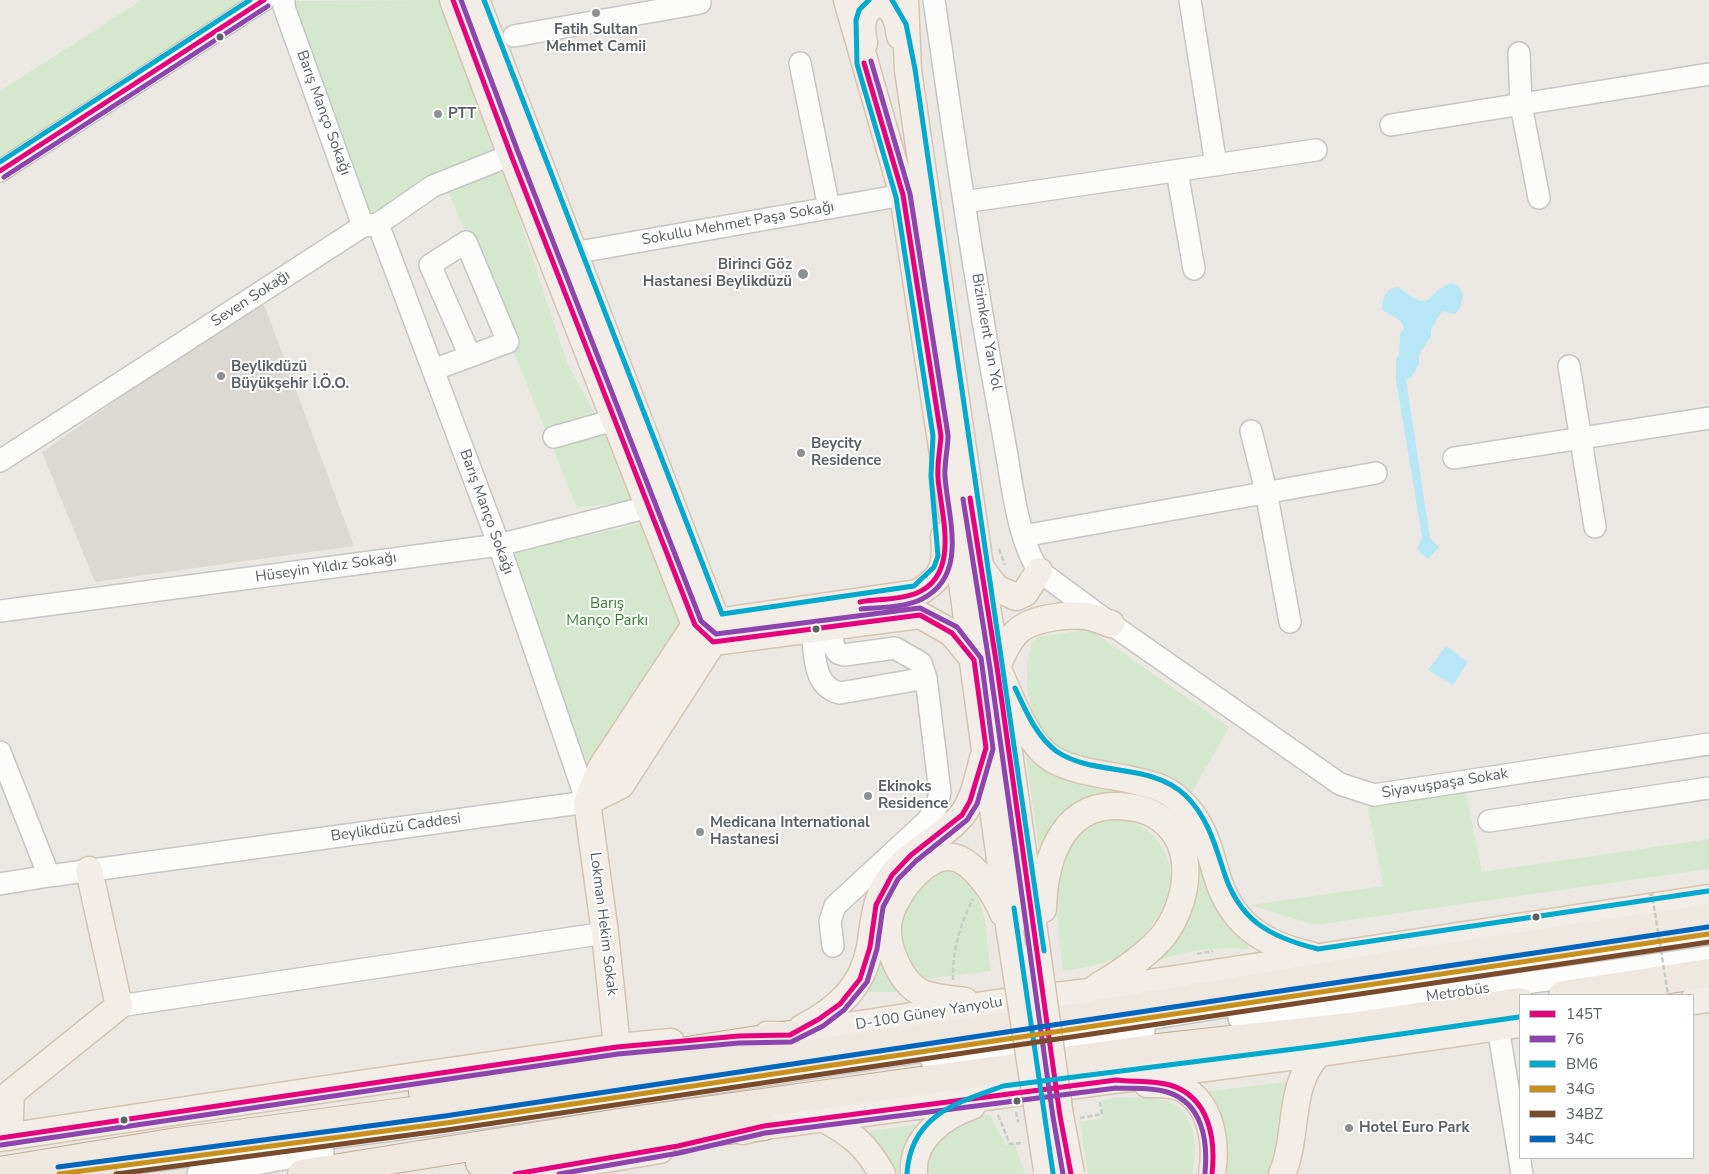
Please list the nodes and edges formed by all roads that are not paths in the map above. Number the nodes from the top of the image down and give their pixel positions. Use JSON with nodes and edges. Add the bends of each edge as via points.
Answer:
{"nodes":[{"id":1,"x":264,"y":0,"type":"edge"},
{"id":2,"x":284,"y":0,"type":"edge"},
{"id":3,"x":453,"y":0,"type":"edge"},
{"id":4,"x":476,"y":0,"type":"edge"},
{"id":5,"x":700,"y":0,"type":"edge"},
{"id":6,"x":847,"y":0,"type":"edge"},
{"id":7,"x":905,"y":0,"type":"edge"},
{"id":8,"x":934,"y":0,"type":"edge"},
{"id":9,"x":1190,"y":0,"type":"edge"},
{"id":10,"x":514,"y":36,"type":"dead end"},
{"id":11,"x":1518,"y":53,"type":"dead end"},
{"id":12,"x":800,"y":62,"type":"dead end"},
{"id":13,"x":864,"y":63,"type":"junction"},
{"id":14,"x":908,"y":70,"type":"junction"},
{"id":15,"x":1709,"y":74,"type":"edge"},
{"id":16,"x":1521,"y":105,"type":"junction"},
{"id":17,"x":1390,"y":125,"type":"dead end"},
{"id":18,"x":1316,"y":150,"type":"dead end"},
{"id":19,"x":511,"y":155,"type":"junction"},
{"id":20,"x":1216,"y":165,"type":"junction"},
{"id":21,"x":0,"y":171,"type":"edge"},
{"id":22,"x":1177,"y":171,"type":"junction"},
{"id":23,"x":903,"y":195,"type":"junction"},
{"id":24,"x":1539,"y":198,"type":"dead end"},
{"id":25,"x":964,"y":202,"type":"junction"},
{"id":26,"x":829,"y":208,"type":"junction"},
{"id":27,"x":371,"y":225,"type":"junction"},
{"id":28,"x":562,"y":255,"type":"junction"},
{"id":29,"x":1194,"y":269,"type":"dead end"},
{"id":30,"x":470,"y":356,"type":"junction"},
{"id":31,"x":1569,"y":366,"type":"dead end"},
{"id":32,"x":433,"y":370,"type":"junction"},
{"id":33,"x":1709,"y":418,"type":"edge"},
{"id":34,"x":614,"y":420,"type":"junction"},
{"id":35,"x":1251,"y":431,"type":"dead end"},
{"id":36,"x":941,"y":436,"type":"junction"},
{"id":37,"x":554,"y":437,"type":"dead end"},
{"id":38,"x":1582,"y":438,"type":"junction"},
{"id":39,"x":1454,"y":458,"type":"dead end"},
{"id":40,"x":0,"y":461,"type":"edge"},
{"id":41,"x":1376,"y":473,"type":"dead end"},
{"id":42,"x":1266,"y":491,"type":"junction"},
{"id":43,"x":660,"y":504,"type":"junction"},
{"id":44,"x":1596,"y":527,"type":"dead end"},
{"id":45,"x":1023,"y":536,"type":"junction"},
{"id":46,"x":499,"y":545,"type":"junction"},
{"id":47,"x":980,"y":566,"type":"junction"},
{"id":48,"x":1039,"y":571,"type":"junction"},
{"id":49,"x":0,"y":612,"type":"edge"},
{"id":50,"x":1290,"y":622,"type":"dead end"},
{"id":51,"x":1112,"y":624,"type":"junction"},
{"id":52,"x":822,"y":628,"type":"junction"},
{"id":53,"x":708,"y":630,"type":"junction"},
{"id":54,"x":985,"y":663,"type":"junction"},
{"id":55,"x":926,"y":678,"type":"junction"},
{"id":56,"x":1709,"y":744,"type":"edge"},
{"id":57,"x":986,"y":748,"type":"junction"},
{"id":58,"x":0,"y":752,"type":"edge"},
{"id":59,"x":1709,"y":788,"type":"edge"},
{"id":60,"x":587,"y":802,"type":"junction"},
{"id":61,"x":1489,"y":821,"type":"dead end"},
{"id":62,"x":89,"y":870,"type":"junction"},
{"id":63,"x":48,"y":876,"type":"junction"},
{"id":64,"x":0,"y":884,"type":"edge"},
{"id":65,"x":1709,"y":898,"type":"edge"},
{"id":66,"x":1709,"y":918,"type":"edge"},
{"id":67,"x":1010,"y":932,"type":"junction"},
{"id":68,"x":605,"y":933,"type":"junction"},
{"id":69,"x":1709,"y":934,"type":"edge"},
{"id":70,"x":833,"y":946,"type":"dead end"},
{"id":71,"x":1037,"y":952,"type":"junction"},
{"id":72,"x":1318,"y":957,"type":"junction"},
{"id":73,"x":1709,"y":957,"type":"edge"},
{"id":74,"x":1709,"y":974,"type":"edge"},
{"id":75,"x":1089,"y":992,"type":"junction"},
{"id":76,"x":1570,"y":994,"type":"edge"},
{"id":77,"x":1709,"y":998,"type":"edge"},
{"id":78,"x":1694,"y":1001,"type":"edge"},
{"id":79,"x":1519,"y":1002,"type":"edge"},
{"id":80,"x":990,"y":1004,"type":"junction"},
{"id":81,"x":119,"y":1006,"type":"junction"},
{"id":82,"x":1509,"y":1025,"type":"edge"},
{"id":83,"x":790,"y":1035,"type":"junction"},
{"id":84,"x":617,"y":1047,"type":"junction"},
{"id":85,"x":1319,"y":1053,"type":"junction"},
{"id":86,"x":1116,"y":1080,"type":"junction"},
{"id":87,"x":6,"y":1092,"type":"edge"},
{"id":88,"x":1005,"y":1093,"type":"junction"},
{"id":89,"x":824,"y":1119,"type":"junction"},
{"id":90,"x":764,"y":1126,"type":"junction"},
{"id":91,"x":5,"y":1138,"type":"edge"},
{"id":92,"x":1519,"y":1140,"type":"edge"},
{"id":93,"x":177,"y":1142,"type":"junction"},
{"id":94,"x":1521,"y":1159,"type":"edge"},
{"id":95,"x":0,"y":1170,"type":"edge"},
{"id":96,"x":1053,"y":1173,"type":"edge"},
{"id":97,"x":60,"y":1174,"type":"edge"},
{"id":98,"x":198,"y":1174,"type":"edge"},
{"id":99,"x":302,"y":1174,"type":"edge"},
{"id":100,"x":409,"y":1174,"type":"edge"},
{"id":101,"x":521,"y":1174,"type":"edge"},
{"id":102,"x":882,"y":1174,"type":"edge"},
{"id":103,"x":914,"y":1174,"type":"edge"},
{"id":104,"x":1212,"y":1174,"type":"edge"},
{"id":105,"x":1282,"y":1174,"type":"edge"},
{"id":106,"x":1522,"y":1174,"type":"edge"}],
"edges":[{"from":1,"to":21,"type":"street"},
{"from":2,"to":27,"type":"street","name":"Barış Manço Sokağı","via":[[284,7]]},
{"from":3,"to":19,"type":"main road"},
{"from":4,"to":28,"type":"main road"},
{"from":5,"to":10,"type":"street","via":[[700,3]]},
{"from":6,"to":13,"type":"main road"},
{"from":7,"to":14,"type":"main road"},
{"from":8,"to":25,"type":"street","name":"Bizimkent Yan Yol"},
{"from":9,"to":20,"type":"street"},
{"from":11,"to":16,"type":"street"},
{"from":12,"to":26,"type":"street"},
{"from":13,"to":14,"type":"main road","via":[[863,20],[871,6],[886,4],[896,16]]},
{"from":13,"to":23,"type":"main road"},
{"from":14,"to":47,"type":"main road"},
{"from":15,"to":16,"type":"street"},
{"from":16,"to":17,"type":"street"},
{"from":16,"to":24,"type":"street"},
{"from":18,"to":20,"type":"street"},
{"from":19,"to":27,"type":"street","name":"Seven Sokağı","via":[[433,186]]},
{"from":19,"to":28,"type":"main road"},
{"from":20,"to":22,"type":"street"},
{"from":22,"to":25,"type":"street"},
{"from":22,"to":29,"type":"street"},
{"from":23,"to":26,"type":"street","name":"Sokullu Mehmet Paşa Sokağı"},
{"from":23,"to":36,"type":"main road"},
{"from":25,"to":45,"type":"street","name":"Bizimkent Yan Yol"},
{"from":26,"to":28,"type":"street","name":"Sokullu Mehmet Paşa Sokağı"},
{"from":27,"to":32,"type":"street","name":"Barış Manço Sokağı"},
{"from":27,"to":40,"type":"street","name":"Seven Sokağı"},
{"from":28,"to":34,"type":"main road"},
{"from":28,"to":43,"type":"main road"},
{"from":30,"to":30,"type":"street","via":[[430,265],[466,242],[508,342]]},
{"from":30,"to":32,"type":"street"},
{"from":31,"to":38,"type":"street"},
{"from":32,"to":46,"type":"street","name":"Barış Manço Sokağı"},
{"from":33,"to":38,"type":"street"},
{"from":34,"to":37,"type":"street"},
{"from":34,"to":43,"type":"main road"},
{"from":35,"to":42,"type":"street"},
{"from":36,"to":53,"type":"main road","via":[[938,476],[946,557],[941,571],[927,586],[917,593]]},
{"from":36,"to":54,"type":"main road"},
{"from":38,"to":39,"type":"street"},
{"from":38,"to":44,"type":"street"},
{"from":41,"to":42,"type":"street"},
{"from":42,"to":45,"type":"street"},
{"from":42,"to":50,"type":"street"},
{"from":43,"to":46,"type":"street","name":"Hüseyin Yıldız Sokağı"},
{"from":43,"to":53,"type":"main road"},
{"from":45,"to":48,"type":"street","name":"Bizimkent Yan Yol"},
{"from":46,"to":49,"type":"street","name":"Hüseyin Yıldız Sokağı"},
{"from":46,"to":60,"type":"street","name":"Barış Manço Sokağı"},
{"from":47,"to":48,"type":"main road","via":[[996,588],[1016,598],[1025,593]]},
{"from":47,"to":54,"type":"main road"},
{"from":48,"to":51,"type":"street","name":"Bizimkent Yan Yol"},
{"from":51,"to":54,"type":"main road","via":[[1087,616],[1051,619],[1025,626]]},
{"from":51,"to":56,"type":"street","name":"Siyavuşpaşa Sokak","via":[[1340,784],[1374,795]]},
{"from":52,"to":53,"type":"main road"},
{"from":52,"to":54,"type":"main road","via":[[920,615],[952,633]]},
{"from":52,"to":55,"type":"street","via":[[838,653],[844,655],[895,648],[921,663]]},
{"from":52,"to":55,"type":"street","via":[[819,676],[825,686],[840,693]]},
{"from":53,"to":60,"type":"main road","name":"Beylikdüzü Caddesi","via":[[620,785]]},
{"from":54,"to":57,"type":"main road"},
{"from":54,"to":71,"type":"main road"},
{"from":54,"to":72,"type":"main road","via":[[1042,750],[1052,759],[1073,768],[1148,782],[1178,799],[1203,830],[1225,896],[1237,916],[1266,941]]},
{"from":55,"to":70,"type":"street","via":[[940,792],[938,800],[927,821],[835,906],[830,921]]},
{"from":57,"to":67,"type":"main road"},
{"from":57,"to":83,"type":"main road","via":[[970,801],[962,815],[906,859],[882,890],[876,905],[866,965],[856,986],[831,1012]]},
{"from":58,"to":63,"type":"street"},
{"from":59,"to":61,"type":"street"},
{"from":60,"to":62,"type":"street","name":"Beylikdüzü Caddesi"},
{"from":60,"to":68,"type":"main road","name":"Lokman Hekim Sokak"},
{"from":62,"to":63,"type":"street","name":"Beylikdüzü Caddesi"},
{"from":62,"to":81,"type":"main road"},
{"from":63,"to":64,"type":"street","name":"Beylikdüzü Caddesi"},
{"from":65,"to":72,"type":"main road","name":"D-100 Güney Yanyolu"},
{"from":66,"to":93,"type":"highway","via":[[1072,1018]]},
{"from":67,"to":80,"type":"main road","via":[[995,897],[960,859],[947,858],[923,867],[910,878],[891,911],[889,942],[907,981],[930,995]]},
{"from":67,"to":96,"type":"main road","bridge":true},
{"from":68,"to":81,"type":"street"},
{"from":68,"to":84,"type":"main road","name":"Lokman Hekim Sokak"},
{"from":69,"to":97,"type":"street","name":"Metrobüs","via":[[672,1090]]},
{"from":71,"to":75,"type":"main road","via":[[1042,932],[1046,873],[1062,833],[1077,817],[1107,806],[1134,808],[1160,818],[1176,838],[1184,856],[1186,880],[1179,906],[1164,934],[1150,949]]},
{"from":71,"to":96,"type":"main road","bridge":true,"via":[[1060,1116]]},
{"from":72,"to":75,"type":"main road","name":"D-100 Güney Yanyolu"},
{"from":73,"to":98,"type":"street","name":"Metrobüs","via":[[1392,1002],[1177,1026],[811,1078],[446,1131]]},
{"from":74,"to":76,"type":"highway"},
{"from":75,"to":80,"type":"main road","name":"D-100 Güney Yanyolu"},
{"from":77,"to":78,"type":"main road"},
{"from":79,"to":99,"type":"highway","via":[[632,1121]]},
{"from":80,"to":83,"type":"main road","name":"D-100 Güney Yanyolu"},
{"from":81,"to":87,"type":"main road"},
{"from":82,"to":85,"type":"main road"},
{"from":82,"to":92,"type":"street"},
{"from":83,"to":84,"type":"main road","name":"D-100 Güney Yanyolu","via":[[739,1036]]},
{"from":83,"to":93,"type":"highway","via":[[385,1098],[290,1115]]},
{"from":84,"to":91,"type":"main road","name":"D-100 Güney Yanyolu"},
{"from":85,"to":86,"type":"main road"},
{"from":85,"to":105,"type":"main road","via":[[1301,1080],[1293,1136]]},
{"from":86,"to":88,"type":"main road"},
{"from":86,"to":104,"type":"main road","via":[[1168,1084],[1191,1094],[1210,1123],[1214,1150]]},
{"from":87,"to":91,"type":"main road"},
{"from":88,"to":89,"type":"main road"},
{"from":88,"to":103,"type":"main road","via":[[956,1111],[934,1126],[920,1146]]},
{"from":89,"to":90,"type":"main road"},
{"from":89,"to":102,"type":"main road","via":[[853,1135]]},
{"from":90,"to":100,"type":"highway","via":[[654,1138]]},
{"from":90,"to":101,"type":"main road","via":[[669,1148]]},
{"from":93,"to":95,"type":"highway"},
{"from":94,"to":106,"type":"street"}]}
